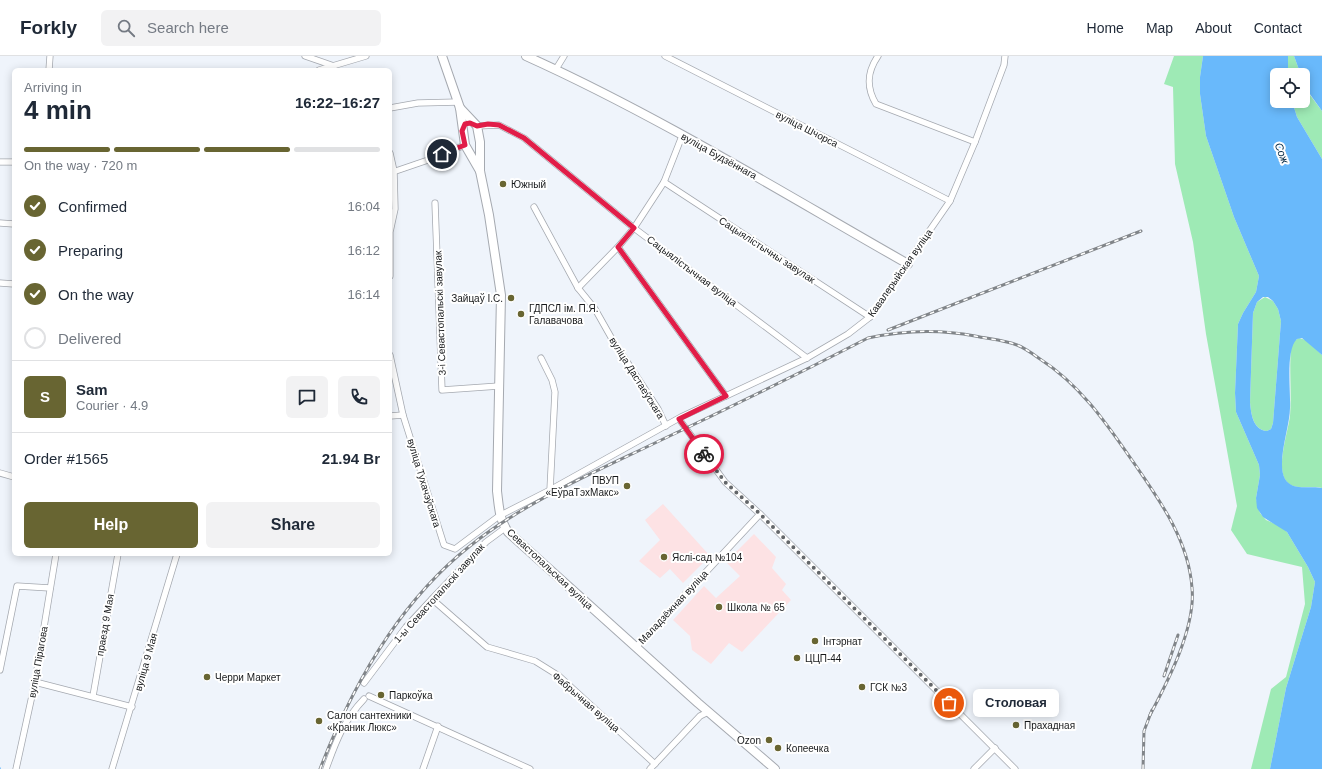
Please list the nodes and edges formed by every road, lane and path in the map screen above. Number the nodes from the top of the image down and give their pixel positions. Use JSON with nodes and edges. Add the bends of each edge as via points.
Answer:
{"nodes":[{"id":1,"x":50,"y":56,"type":"edge"},
{"id":2,"x":305,"y":56,"type":"edge"},
{"id":3,"x":366,"y":56,"type":"edge"},
{"id":4,"x":442,"y":56,"type":"edge"},
{"id":5,"x":526,"y":56,"type":"edge"},
{"id":6,"x":564,"y":56,"type":"edge"},
{"id":7,"x":665,"y":56,"type":"edge"},
{"id":8,"x":878,"y":56,"type":"edge"},
{"id":9,"x":1005,"y":56,"type":"edge"},
{"id":10,"x":334,"y":66,"type":"junction"},
{"id":11,"x":49,"y":68,"type":"edge"},
{"id":12,"x":326,"y":68,"type":"edge"},
{"id":13,"x":556,"y":69,"type":"junction"},
{"id":14,"x":459,"y":105,"type":"junction"},
{"id":15,"x":392,"y":108,"type":"edge"},
{"id":16,"x":477,"y":126,"type":"junction"},
{"id":17,"x":462,"y":131,"type":"junction"},
{"id":18,"x":682,"y":136,"type":"junction"},
{"id":19,"x":480,"y":142,"type":"junction"},
{"id":20,"x":975,"y":142,"type":"junction"},
{"id":21,"x":466,"y":147,"type":"junction"},
{"id":22,"x":0,"y":162,"type":"edge"},
{"id":23,"x":12,"y":162,"type":"edge"},
{"id":24,"x":480,"y":171,"type":"junction"},
{"id":25,"x":392,"y":172,"type":"edge"},
{"id":26,"x":664,"y":182,"type":"junction"},
{"id":27,"x":950,"y":201,"type":"junction"},
{"id":28,"x":435,"y":203,"type":"dead end"},
{"id":29,"x":534,"y":207,"type":"dead end"},
{"id":30,"x":0,"y":222,"type":"edge"},
{"id":31,"x":392,"y":223,"type":"edge"},
{"id":32,"x":12,"y":224,"type":"edge"},
{"id":33,"x":634,"y":228,"type":"junction"},
{"id":34,"x":618,"y":247,"type":"junction"},
{"id":35,"x":908,"y":264,"type":"junction"},
{"id":36,"x":0,"y":283,"type":"edge"},
{"id":37,"x":12,"y":284,"type":"edge"},
{"id":38,"x":578,"y":288,"type":"junction"},
{"id":39,"x":870,"y":317,"type":"junction"},
{"id":40,"x":541,"y":358,"type":"dead end"},
{"id":41,"x":807,"y":358,"type":"junction"},
{"id":42,"x":392,"y":364,"type":"edge"},
{"id":43,"x":499,"y":386,"type":"junction"},
{"id":44,"x":726,"y":396,"type":"junction"},
{"id":45,"x":403,"y":415,"type":"junction"},
{"id":46,"x":392,"y":416,"type":"edge"},
{"id":47,"x":680,"y":418,"type":"junction"},
{"id":48,"x":666,"y":426,"type":"junction"},
{"id":49,"x":0,"y":473,"type":"edge"},
{"id":50,"x":12,"y":476,"type":"edge"},
{"id":51,"x":550,"y":490,"type":"junction"},
{"id":52,"x":760,"y":514,"type":"junction"},
{"id":53,"x":499,"y":516,"type":"junction"},
{"id":54,"x":505,"y":528,"type":"junction"},
{"id":55,"x":56,"y":556,"type":"edge"},
{"id":56,"x":118,"y":556,"type":"edge"},
{"id":57,"x":176,"y":556,"type":"edge"},
{"id":58,"x":50,"y":588,"type":"junction"},
{"id":59,"x":432,"y":599,"type":"junction"},
{"id":60,"x":636,"y":647,"type":"junction"},
{"id":61,"x":0,"y":670,"type":"edge"},
{"id":62,"x":35,"y":682,"type":"junction"},
{"id":63,"x":364,"y":683,"type":"dead end"},
{"id":64,"x":93,"y":696,"type":"junction"},
{"id":65,"x":132,"y":707,"type":"junction"},
{"id":66,"x":708,"y":712,"type":"junction"},
{"id":67,"x":438,"y":726,"type":"junction"},
{"id":68,"x":995,"y":748,"type":"junction"},
{"id":69,"x":656,"y":764,"type":"junction"},
{"id":70,"x":16,"y":769,"type":"edge"},
{"id":71,"x":112,"y":769,"type":"edge"},
{"id":72,"x":326,"y":769,"type":"edge"},
{"id":73,"x":423,"y":769,"type":"edge"},
{"id":74,"x":530,"y":769,"type":"edge"},
{"id":75,"x":650,"y":769,"type":"edge"},
{"id":76,"x":775,"y":769,"type":"edge"},
{"id":77,"x":974,"y":769,"type":"edge"},
{"id":78,"x":1015,"y":769,"type":"edge"}],
"edges":[{"from":1,"to":11,"type":"street"},
{"from":2,"to":10,"type":"street"},
{"from":3,"to":10,"type":"street"},
{"from":4,"to":14,"type":"street","name":"Севастопальская вуліца"},
{"from":5,"to":13,"type":"street","name":"вуліца Будзённага"},
{"from":6,"to":13,"type":"street"},
{"from":7,"to":27,"type":"street","name":"вуліца Шчорса"},
{"from":8,"to":20,"type":"street","via":[[868,78],[870,93],[876,104]]},
{"from":9,"to":20,"type":"street","name":"Кавалерыйская вуліца","via":[[1004,65]]},
{"from":10,"to":12,"type":"street"},
{"from":13,"to":18,"type":"street","name":"вуліца Будзённага"},
{"from":14,"to":15,"type":"street","via":[[418,103]]},
{"from":14,"to":16,"type":"street","name":"Севастопальская вуліца"},
{"from":14,"to":17,"type":"street","name":"Севастопальская вуліца"},
{"from":16,"to":17,"type":"street","via":[[467,123]]},
{"from":16,"to":19,"type":"street","name":"Севастопальская вуліца"},
{"from":16,"to":33,"type":"street","name":"Сацыялістычная вуліца","via":[[499,125],[524,138]]},
{"from":17,"to":21,"type":"street","name":"Севастопальская вуліца"},
{"from":18,"to":26,"type":"street"},
{"from":18,"to":35,"type":"street","name":"вуліца Будзённага"},
{"from":19,"to":21,"type":"street","via":[[475,149]]},
{"from":19,"to":24,"type":"street","name":"Севастопальская вуліца"},
{"from":20,"to":27,"type":"street","name":"Кавалерыйская вуліца"},
{"from":21,"to":24,"type":"street","name":"Севастопальская вуліца"},
{"from":21,"to":25,"type":"street"},
{"from":22,"to":23,"type":"street"},
{"from":24,"to":43,"type":"street","name":"Севастопальская вуліца","via":[[501,295]]},
{"from":25,"to":31,"type":"street","via":[[395,209]]},
{"from":26,"to":33,"type":"street"},
{"from":26,"to":39,"type":"street","name":"Сацыялістычны завулак"},
{"from":27,"to":35,"type":"street","name":"Кавалерыйская вуліца"},
{"from":28,"to":43,"type":"street","name":"3-і Севастопальскі завулак","via":[[442,390]]},
{"from":29,"to":38,"type":"street","name":"вуліца Дастаеўскага"},
{"from":30,"to":32,"type":"street"},
{"from":33,"to":34,"type":"street"},
{"from":33,"to":41,"type":"street","name":"Сацыялістычная вуліца"},
{"from":34,"to":38,"type":"street"},
{"from":34,"to":44,"type":"street"},
{"from":35,"to":39,"type":"street","name":"Кавалерыйская вуліца"},
{"from":36,"to":37,"type":"street"},
{"from":38,"to":48,"type":"street","name":"вуліца Дастаеўскага","via":[[595,310],[658,409]]},
{"from":39,"to":41,"type":"street","name":"Кавалерыйская вуліца","via":[[848,334]]},
{"from":40,"to":51,"type":"street","via":[[555,392]]},
{"from":41,"to":44,"type":"street","name":"Кавалерыйская вуліца"},
{"from":42,"to":45,"type":"street","name":"вуліца Тухачэўскага"},
{"from":43,"to":53,"type":"street","name":"Севастопальская вуліца"},
{"from":44,"to":47,"type":"street","name":"Кавалерыйская вуліца"},
{"from":45,"to":46,"type":"street"},
{"from":45,"to":53,"type":"street","name":"вуліца Тухачэўскага","via":[[444,545],[455,549]]},
{"from":47,"to":48,"type":"street"},
{"from":47,"to":52,"type":"street","name":"вуліца Дастаеўскага","via":[[725,482]]},
{"from":48,"to":51,"type":"street"},
{"from":49,"to":50,"type":"street"},
{"from":51,"to":53,"type":"street"},
{"from":52,"to":60,"type":"street","name":"Маладзёжная вуліца"},
{"from":52,"to":68,"type":"street","name":"вуліца Дастаеўскага"},
{"from":53,"to":54,"type":"street","name":"Севастопальская вуліца"},
{"from":54,"to":59,"type":"street","name":"1-ы Севастопальскі завулак","via":[[486,542]]},
{"from":54,"to":60,"type":"street","name":"Севастопальская вуліца"},
{"from":55,"to":58,"type":"street","name":"вуліца Пірагова"},
{"from":56,"to":64,"type":"street","name":"праезд 9 Мая"},
{"from":57,"to":65,"type":"street","name":"вуліца 9 Мая"},
{"from":58,"to":61,"type":"street","via":[[17,586]]},
{"from":58,"to":62,"type":"street","name":"вуліца Пірагова"},
{"from":59,"to":63,"type":"street","name":"1-ы Севастопальскі завулак","via":[[406,627]]},
{"from":59,"to":69,"type":"street","name":"Фабрычная вуліца","via":[[487,647],[535,661],[559,676]]},
{"from":60,"to":66,"type":"street","name":"Севастопальская вуліца"},
{"from":62,"to":64,"type":"street"},
{"from":62,"to":70,"type":"street","name":"вуліца Пірагова"},
{"from":64,"to":65,"type":"street"},
{"from":65,"to":71,"type":"street","name":"вуліца 9 Мая"},
{"from":66,"to":69,"type":"street","via":[[700,716]]},
{"from":66,"to":76,"type":"street","name":"Севастопальская вуліца"},
{"from":67,"to":72,"type":"street","via":[[367,698],[351,712],[336,741]]},
{"from":67,"to":73,"type":"street"},
{"from":67,"to":74,"type":"street"},
{"from":68,"to":77,"type":"street"},
{"from":68,"to":78,"type":"street","name":"вуліца Дастаеўскага"},
{"from":69,"to":75,"type":"street"}]}
